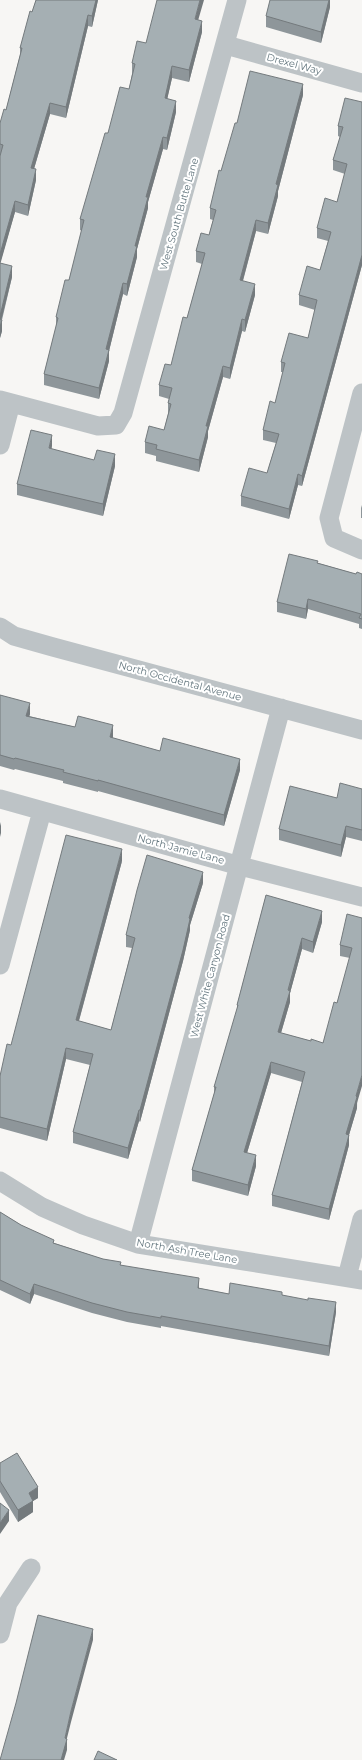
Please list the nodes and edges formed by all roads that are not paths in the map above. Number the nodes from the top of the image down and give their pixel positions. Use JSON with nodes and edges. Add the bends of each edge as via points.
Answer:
{"nodes":[{"id":1,"x":237,"y":0,"type":"edge"},
{"id":2,"x":226,"y":45,"type":"junction"},
{"id":3,"x":362,"y":83,"type":"edge"},
{"id":4,"x":362,"y":393,"type":"edge"},
{"id":5,"x":6,"y":401,"type":"edge"},
{"id":6,"x":0,"y":445,"type":"edge"},
{"id":7,"x":362,"y":550,"type":"edge"},
{"id":8,"x":0,"y":627,"type":"edge"},
{"id":9,"x":281,"y":708,"type":"junction"},
{"id":10,"x":362,"y":730,"type":"edge"},
{"id":11,"x":0,"y":800,"type":"edge"},
{"id":12,"x":42,"y":811,"type":"junction"},
{"id":13,"x":240,"y":866,"type":"junction"},
{"id":14,"x":362,"y":897,"type":"edge"},
{"id":15,"x":0,"y":965,"type":"edge"},
{"id":16,"x":0,"y":1181,"type":"edge"},
{"id":17,"x":362,"y":1219,"type":"edge"},
{"id":18,"x":138,"y":1244,"type":"junction"},
{"id":19,"x":354,"y":1278,"type":"edge"},
{"id":20,"x":31,"y":1568,"type":"dead end"},
{"id":21,"x":0,"y":1634,"type":"edge"}],
"edges":[{"from":1,"to":2,"type":"street","name":"West South Butte Lane"},
{"from":2,"to":3,"type":"street","name":"Drexel Way"},
{"from":2,"to":5,"type":"street","name":"West South Butte Lane","via":[[123,413],[116,426],[98,426]]},
{"from":4,"to":7,"type":"street","via":[[329,518],[334,538]]},
{"from":5,"to":6,"type":"street"},
{"from":8,"to":9,"type":"street","name":"North Occidental Avenue","via":[[14,636]]},
{"from":9,"to":10,"type":"street","name":"North Occidental Avenue"},
{"from":9,"to":13,"type":"street","name":"West White Canyon Road"},
{"from":11,"to":12,"type":"street","name":"North Jamie Lane"},
{"from":12,"to":13,"type":"street","name":"North Jamie Lane"},
{"from":12,"to":15,"type":"street"},
{"from":13,"to":14,"type":"street","name":"North Jamie Lane"},
{"from":13,"to":18,"type":"street","name":"West White Canyon Road"},
{"from":16,"to":18,"type":"street","name":"North Ash Tree Lane","via":[[42,1207],[83,1225]]},
{"from":17,"to":19,"type":"street"},
{"from":18,"to":19,"type":"street","name":"North Ash Tree Lane"},
{"from":20,"to":21,"type":"street","via":[[8,1603]]}]}
